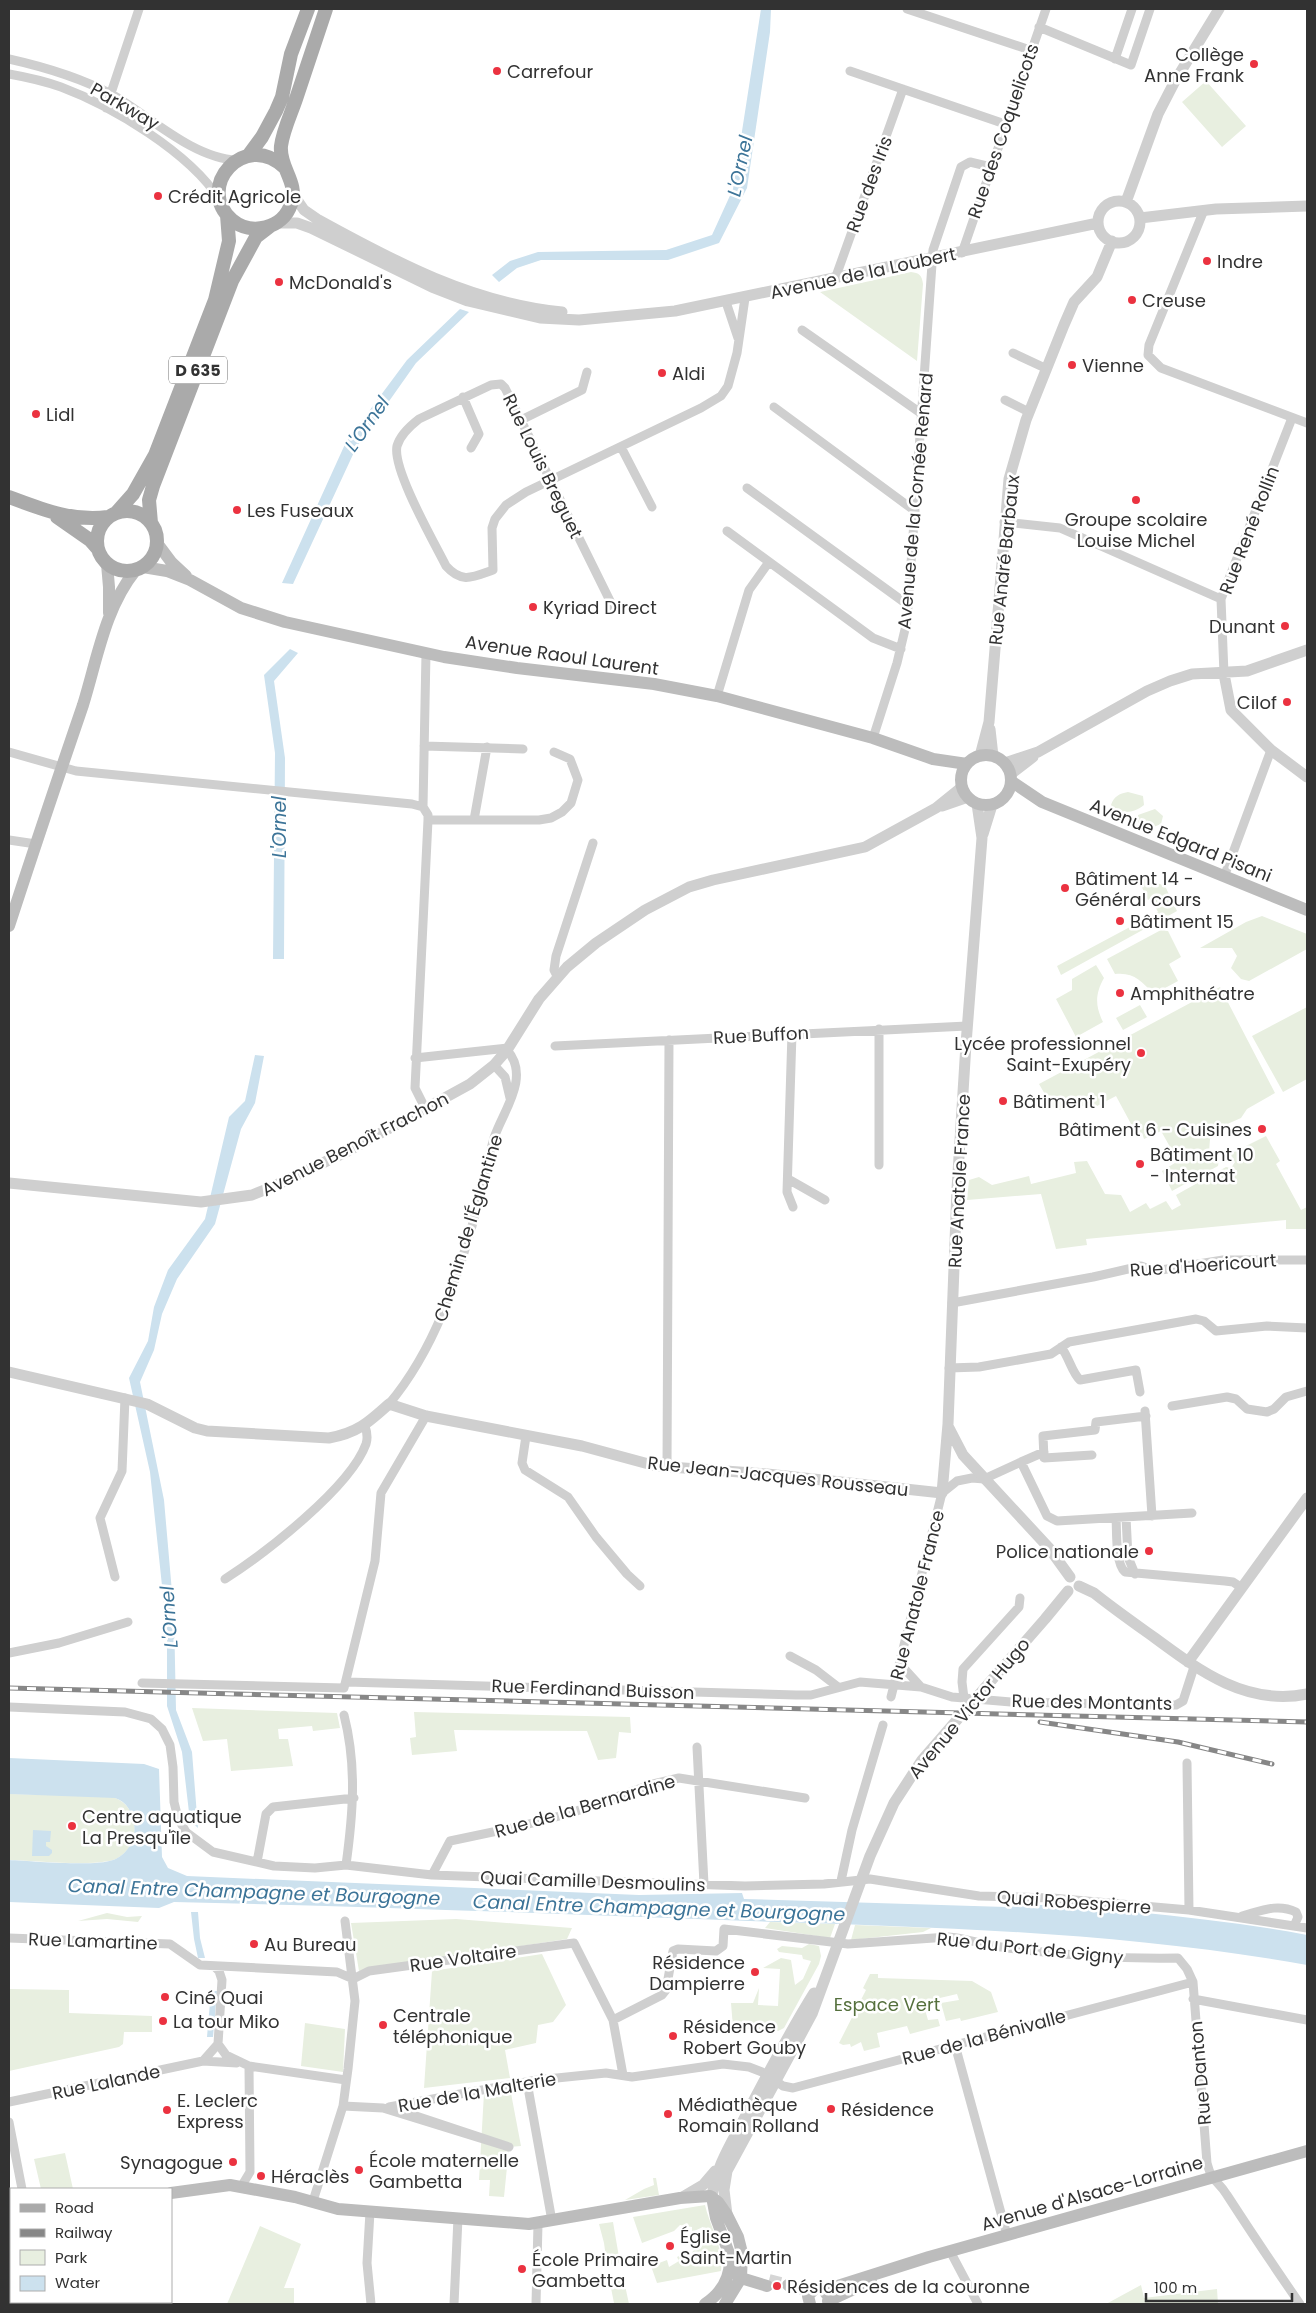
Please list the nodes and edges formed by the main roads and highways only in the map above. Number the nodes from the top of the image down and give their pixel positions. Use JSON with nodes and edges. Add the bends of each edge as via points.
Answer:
{"nodes":[{"id":1,"x":308,"y":9,"type":"edge"},
{"id":2,"x":326,"y":9,"type":"edge"},
{"id":3,"x":242,"y":158,"type":"junction"},
{"id":4,"x":284,"y":167,"type":"junction"},
{"id":5,"x":227,"y":215,"type":"junction"},
{"id":6,"x":272,"y":225,"type":"junction"},
{"id":7,"x":9,"y":497,"type":"edge"},
{"id":8,"x":50,"y":512,"type":"junction"},
{"id":9,"x":112,"y":515,"type":"junction"},
{"id":10,"x":151,"y":523,"type":"junction"},
{"id":11,"x":157,"y":543,"type":"junction"},
{"id":12,"x":97,"y":548,"type":"junction"},
{"id":13,"x":107,"y":564,"type":"junction"},
{"id":14,"x":139,"y":569,"type":"junction"},
{"id":15,"x":190,"y":580,"type":"junction"},
{"id":16,"x":109,"y":618,"type":"junction"},
{"id":17,"x":933,"y":759,"type":"junction"},
{"id":18,"x":967,"y":764,"type":"junction"},
{"id":19,"x":1009,"y":773,"type":"junction"},
{"id":20,"x":967,"y":791,"type":"junction"},
{"id":21,"x":1006,"y":795,"type":"junction"},
{"id":22,"x":1042,"y":802,"type":"junction"},
{"id":23,"x":1307,"y":910,"type":"edge"},
{"id":24,"x":9,"y":926,"type":"edge"},
{"id":25,"x":1307,"y":2151,"type":"edge"},
{"id":26,"x":172,"y":2192,"type":"edge"},
{"id":27,"x":712,"y":2197,"type":"junction"},
{"id":28,"x":730,"y":2252,"type":"junction"},
{"id":29,"x":742,"y":2276,"type":"junction"},
{"id":30,"x":768,"y":2283,"type":"tunnel mouth"},
{"id":31,"x":787,"y":2288,"type":"tunnel mouth"},
{"id":32,"x":809,"y":2298,"type":"edge"},
{"id":33,"x":827,"y":2299,"type":"edge"},
{"id":34,"x":705,"y":2304,"type":"edge"},
{"id":35,"x":725,"y":2304,"type":"edge"}],
"edges":[{"from":1,"to":3,"type":"main road","via":[[291,54],[279,104],[262,137]]},
{"from":2,"to":4,"type":"main road","via":[[282,143]]},
{"from":3,"to":4,"type":"main road","via":[[268,156]]},
{"from":3,"to":5,"type":"main road","via":[[222,177],[220,200]]},
{"from":4,"to":6,"type":"main road","via":[[292,181],[293,194],[288,211]]},
{"from":5,"to":6,"type":"main road","via":[[239,225],[254,229]]},
{"from":5,"to":9,"type":"main road","number":"D 635","via":[[229,241],[215,300],[155,455],[133,494]]},
{"from":6,"to":10,"type":"main road","number":"D 635","via":[[256,237],[232,281],[153,486],[149,500]]},
{"from":7,"to":8,"type":"main road"},
{"from":8,"to":9,"type":"main road","via":[[82,518]]},
{"from":8,"to":12,"type":"main road","via":[[78,530]]},
{"from":9,"to":10,"type":"main road","via":[[136,512]]},
{"from":9,"to":12,"type":"main road","via":[[99,528]]},
{"from":10,"to":11,"type":"main road"},
{"from":11,"to":14,"type":"main road","via":[[153,557]]},
{"from":11,"to":15,"type":"main road","name":"Avenue Raoul Laurent"},
{"from":12,"to":13,"type":"main road"},
{"from":13,"to":14,"type":"main road","via":[[120,571]]},
{"from":13,"to":16,"type":"main road"},
{"from":14,"to":15,"type":"main road","name":"Avenue Raoul Laurent","via":[[167,571]]},
{"from":14,"to":16,"type":"main road","via":[[125,585]]},
{"from":15,"to":17,"type":"main road","name":"Avenue Raoul Laurent","via":[[240,608],[264,617],[426,653],[517,668],[654,684],[717,696],[873,738]]},
{"from":16,"to":24,"type":"main road"},
{"from":17,"to":18,"type":"main road","name":"Avenue Raoul Laurent"},
{"from":17,"to":20,"type":"main road","name":"Avenue Raoul Laurent"},
{"from":18,"to":19,"type":"main road","via":[[987,756]]},
{"from":18,"to":20,"type":"main road"},
{"from":19,"to":21,"type":"main road"},
{"from":19,"to":22,"type":"main road","name":"Avenue Edgard Pisani"},
{"from":20,"to":21,"type":"main road","via":[[992,805]]},
{"from":21,"to":22,"type":"main road","name":"Avenue Edgard Pisani"},
{"from":22,"to":23,"type":"main road","name":"Avenue Edgard Pisani"},
{"from":25,"to":33,"type":"main road","name":"Avenue d'Alsace-Lorraine","via":[[950,2251],[888,2271]]},
{"from":26,"to":27,"type":"main road","via":[[241,2187],[313,2198],[338,2209],[538,2224],[680,2198]]},
{"from":27,"to":28,"type":"main road","via":[[716,2218]]},
{"from":27,"to":29,"type":"main road","via":[[727,2214],[741,2245]]},
{"from":28,"to":29,"type":"main road","via":[[736,2273]]},
{"from":28,"to":34,"type":"main road","via":[[727,2279]]},
{"from":29,"to":30,"type":"main road"},
{"from":29,"to":35,"type":"main road"},
{"from":31,"to":32,"type":"main road","name":"Avenue d'Alsace-Lorraine"},
{"from":32,"to":33,"type":"main road","name":"Avenue d'Alsace-Lorraine","via":[[817,2287]]}]}
